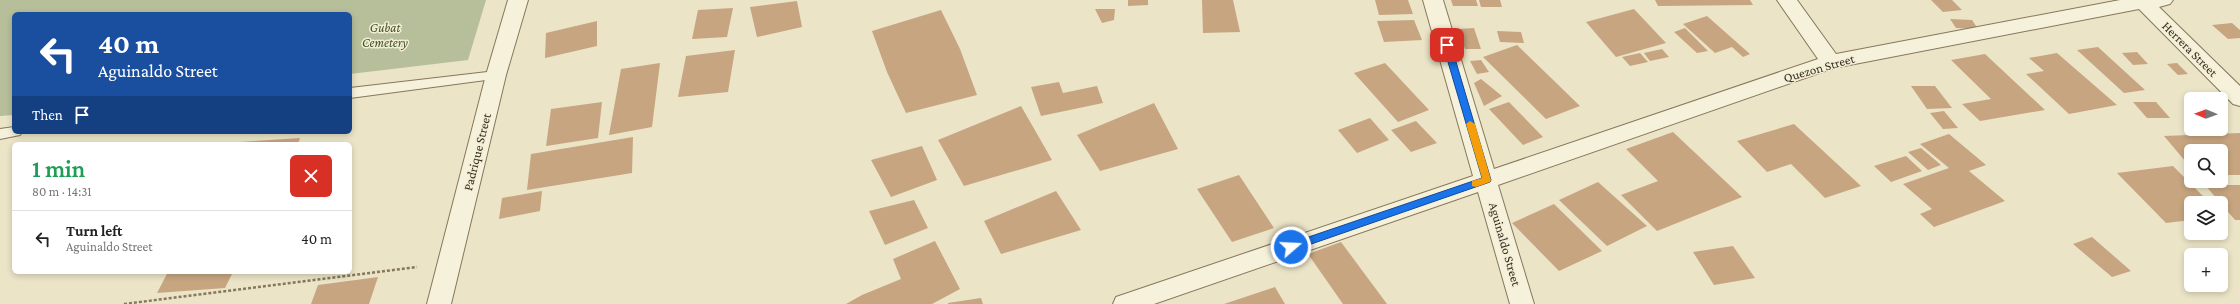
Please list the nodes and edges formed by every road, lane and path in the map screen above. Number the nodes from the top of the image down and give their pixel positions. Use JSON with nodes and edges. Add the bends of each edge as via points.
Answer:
{"nodes":[{"id":1,"x":518,"y":0,"type":"edge"},
{"id":2,"x":1433,"y":0,"type":"edge"},
{"id":3,"x":1787,"y":0,"type":"edge"},
{"id":4,"x":2163,"y":0,"type":"edge"},
{"id":5,"x":2141,"y":1,"type":"edge"},
{"id":6,"x":1831,"y":62,"type":"junction"},
{"id":7,"x":496,"y":75,"type":"junction"},
{"id":8,"x":352,"y":92,"type":"edge"},
{"id":9,"x":2240,"y":99,"type":"edge"},
{"id":10,"x":12,"y":132,"type":"edge"},
{"id":11,"x":0,"y":134,"type":"edge"},
{"id":12,"x":1487,"y":180,"type":"junction"},
{"id":13,"x":449,"y":262,"type":"junction"},
{"id":14,"x":124,"y":304,"type":"edge"},
{"id":15,"x":439,"y":304,"type":"edge"},
{"id":16,"x":1125,"y":304,"type":"edge"},
{"id":17,"x":1522,"y":304,"type":"edge"}],
"edges":[{"from":1,"to":7,"type":"street","name":"Padrique Street"},
{"from":2,"to":12,"type":"street","name":"Aguinaldo Street"},
{"from":3,"to":6,"type":"street"},
{"from":4,"to":5,"type":"street","name":"Quezon Street"},
{"from":5,"to":6,"type":"street","name":"Quezon Street"},
{"from":5,"to":9,"type":"street","name":"Herrera Street"},
{"from":6,"to":12,"type":"street","name":"Quezon Street"},
{"from":7,"to":8,"type":"lane"},
{"from":7,"to":13,"type":"street","name":"Padrique Street"},
{"from":10,"to":11,"type":"lane"},
{"from":12,"to":16,"type":"street","name":"Quezon Street"},
{"from":12,"to":17,"type":"street","name":"Aguinaldo Street"},
{"from":13,"to":14,"type":"path"},
{"from":13,"to":15,"type":"street","name":"Padrique Street"}]}
